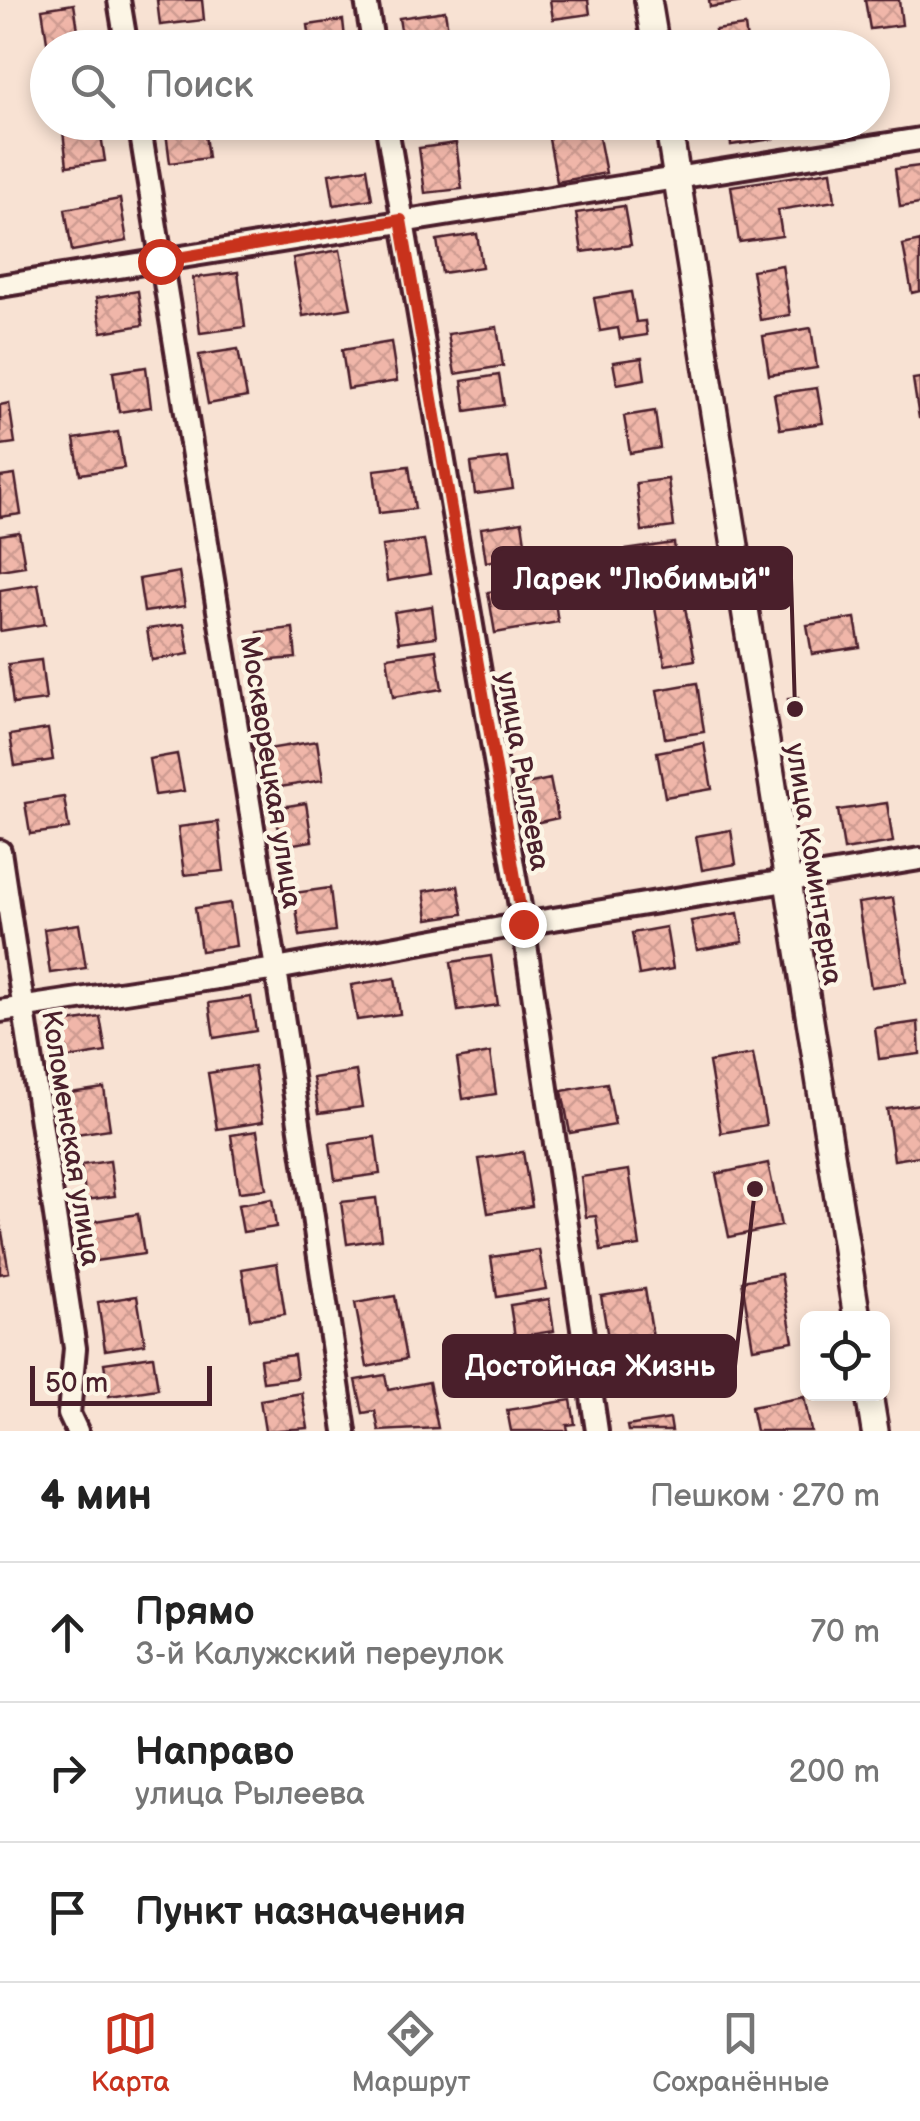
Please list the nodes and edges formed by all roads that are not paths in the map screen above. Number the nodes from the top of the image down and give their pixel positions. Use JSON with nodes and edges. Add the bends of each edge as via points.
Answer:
{"nodes":[{"id":1,"x":119,"y":0,"type":"edge"},
{"id":2,"x":366,"y":0,"type":"edge"},
{"id":3,"x":648,"y":0,"type":"edge"},
{"id":4,"x":124,"y":30,"type":"edge"},
{"id":5,"x":371,"y":30,"type":"edge"},
{"id":6,"x":653,"y":30,"type":"edge"},
{"id":7,"x":920,"y":139,"type":"edge"},
{"id":8,"x":141,"y":140,"type":"edge"},
{"id":9,"x":389,"y":140,"type":"edge"},
{"id":10,"x":671,"y":140,"type":"edge"},
{"id":11,"x":677,"y":180,"type":"junction"},
{"id":12,"x":401,"y":220,"type":"junction"},
{"id":13,"x":160,"y":261,"type":"junction"},
{"id":14,"x":0,"y":286,"type":"edge"},
{"id":15,"x":0,"y":851,"type":"edge"},
{"id":16,"x":920,"y":859,"type":"edge"},
{"id":17,"x":787,"y":881,"type":"junction"},
{"id":18,"x":523,"y":924,"type":"junction"},
{"id":19,"x":276,"y":969,"type":"junction"},
{"id":20,"x":24,"y":1006,"type":"junction"},
{"id":21,"x":0,"y":1011,"type":"edge"},
{"id":22,"x":856,"y":1311,"type":"edge"},
{"id":23,"x":870,"y":1401,"type":"edge"},
{"id":24,"x":77,"y":1431,"type":"edge"},
{"id":25,"x":345,"y":1431,"type":"edge"},
{"id":26,"x":597,"y":1431,"type":"edge"},
{"id":27,"x":875,"y":1431,"type":"edge"}],
"edges":[{"from":1,"to":4,"type":"street"},
{"from":2,"to":5,"type":"street"},
{"from":3,"to":6,"type":"street"},
{"from":7,"to":11,"type":"street"},
{"from":8,"to":13,"type":"street","name":"Москворецкая улица"},
{"from":9,"to":12,"type":"street","name":"улица Рылеева"},
{"from":10,"to":11,"type":"street","name":"улица Коминтерна"},
{"from":11,"to":12,"type":"street"},
{"from":11,"to":17,"type":"street","name":"улица Коминтерна"},
{"from":12,"to":13,"type":"street"},
{"from":12,"to":18,"type":"street","name":"улица Рылеева"},
{"from":13,"to":14,"type":"street"},
{"from":13,"to":19,"type":"street","name":"Москворецкая улица"},
{"from":15,"to":20,"type":"street","name":"Коломенская улица"},
{"from":16,"to":17,"type":"street"},
{"from":17,"to":18,"type":"street"},
{"from":17,"to":22,"type":"street","name":"улица Коминтерна"},
{"from":18,"to":19,"type":"street"},
{"from":18,"to":26,"type":"street","name":"улица Рылеева"},
{"from":19,"to":20,"type":"street"},
{"from":19,"to":25,"type":"street","name":"Москворецкая улица"},
{"from":20,"to":21,"type":"street"},
{"from":20,"to":24,"type":"street","name":"Коломенская улица","via":[[76,1348],[69,1414]]},
{"from":23,"to":27,"type":"street"}]}
